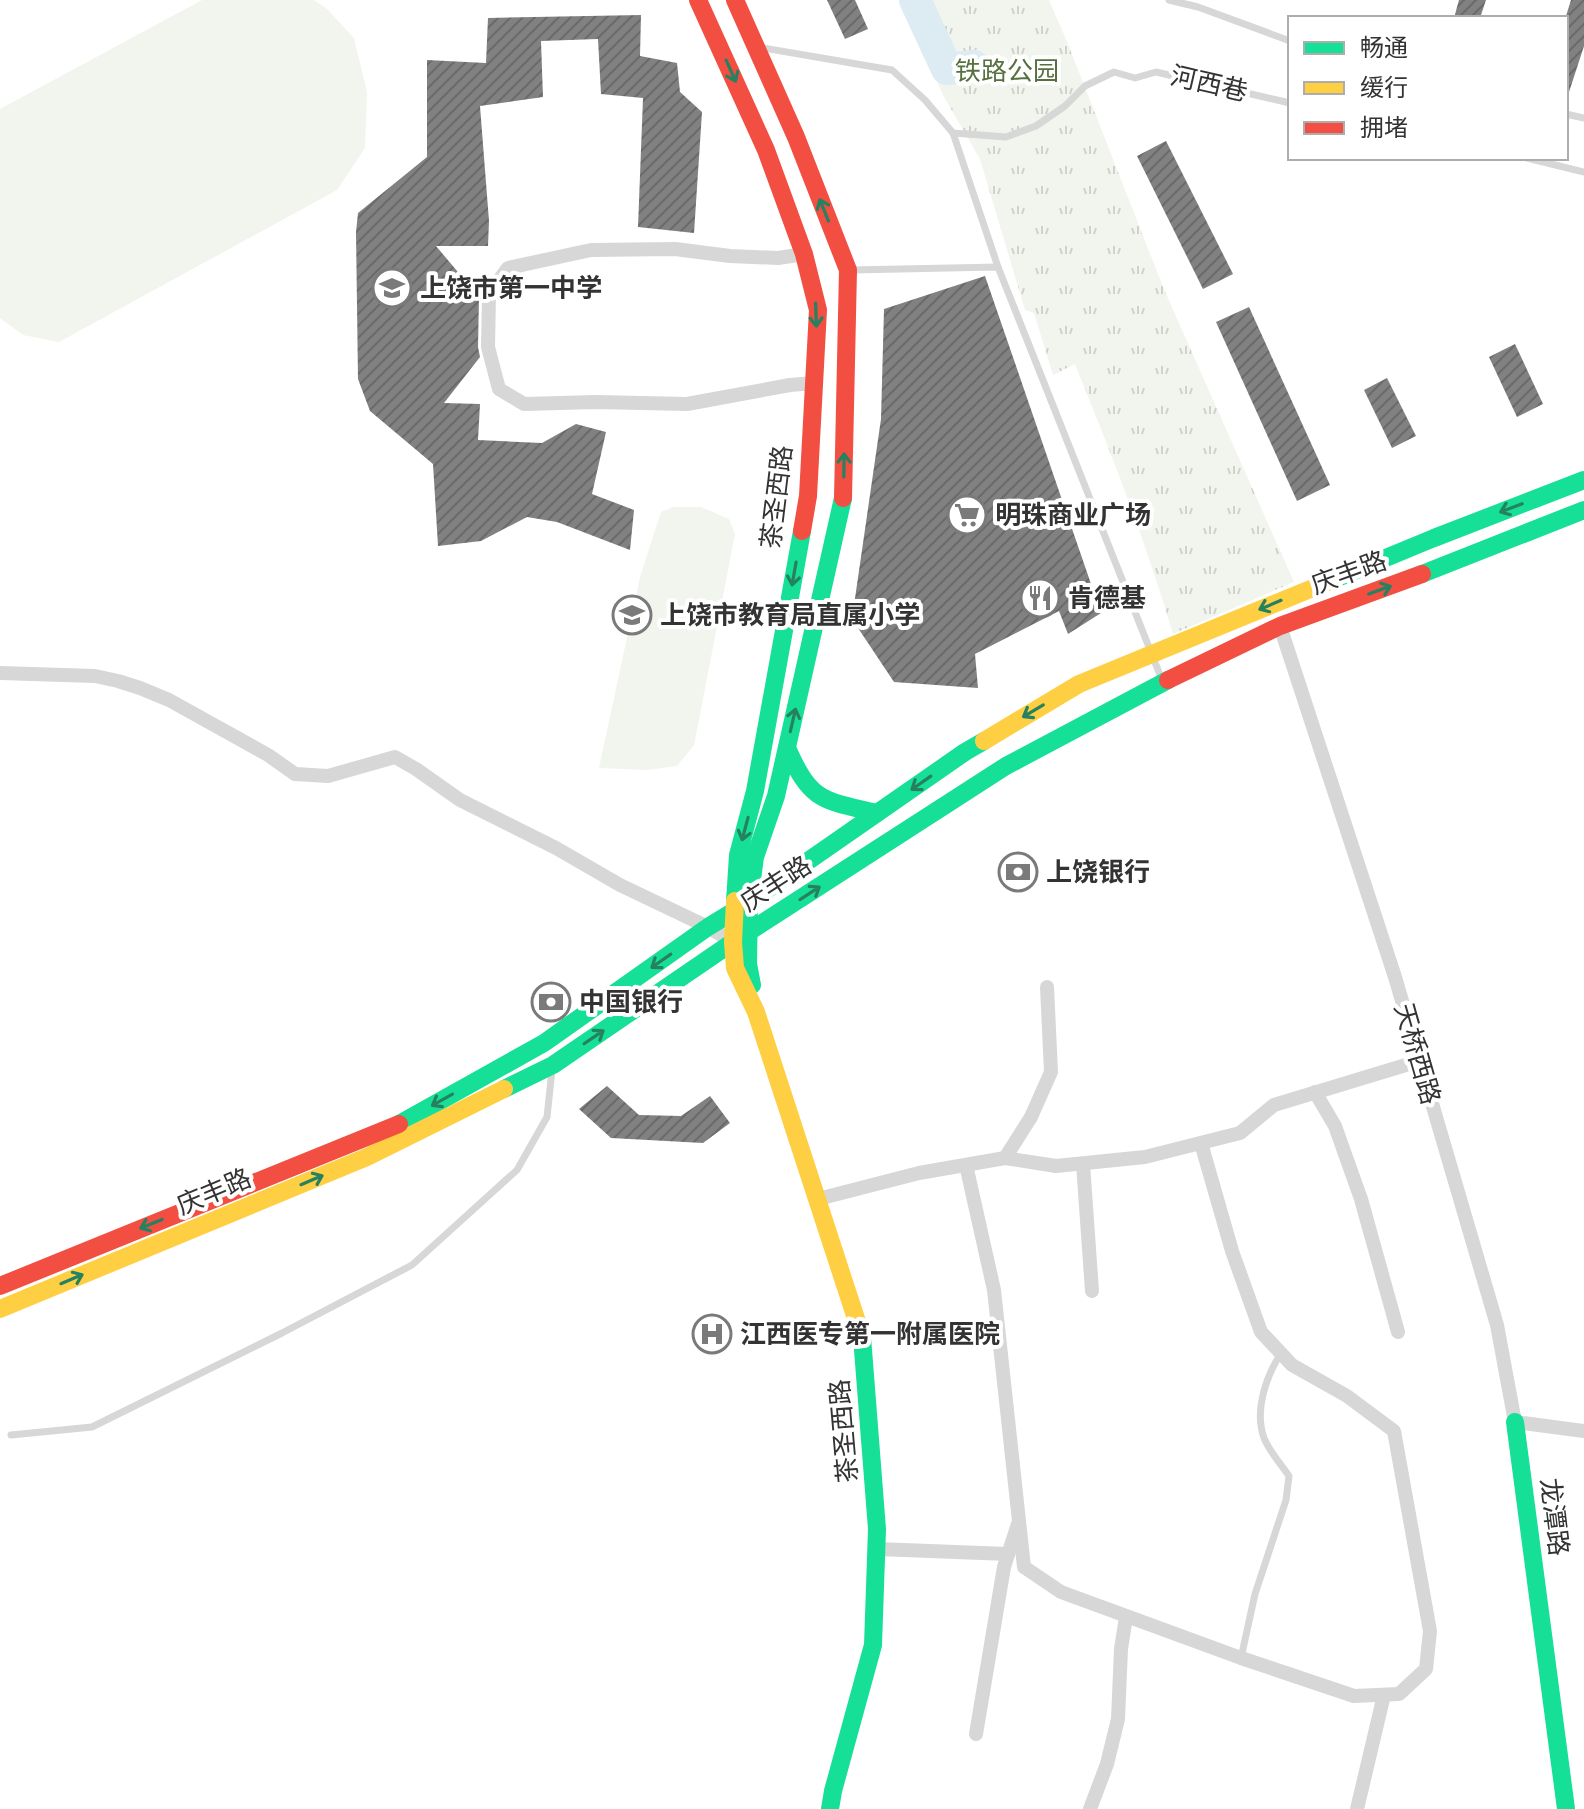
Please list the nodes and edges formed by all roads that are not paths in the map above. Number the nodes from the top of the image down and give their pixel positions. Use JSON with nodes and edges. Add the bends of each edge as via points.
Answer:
{"nodes":[{"id":1,"x":698,"y":0,"type":"edge"},
{"id":2,"x":735,"y":0,"type":"edge"},
{"id":3,"x":1169,"y":0,"type":"edge"},
{"id":4,"x":1288,"y":40,"type":"edge"},
{"id":5,"x":756,"y":46,"type":"junction"},
{"id":6,"x":1288,"y":103,"type":"edge"},
{"id":7,"x":953,"y":133,"type":"junction"},
{"id":8,"x":1535,"y":160,"type":"edge"},
{"id":9,"x":1584,"y":172,"type":"edge"},
{"id":10,"x":804,"y":254,"type":"junction"},
{"id":11,"x":998,"y":267,"type":"junction"},
{"id":12,"x":848,"y":270,"type":"junction"},
{"id":13,"x":814,"y":383,"type":"junction"},
{"id":14,"x":1584,"y":480,"type":"edge"},
{"id":15,"x":1584,"y":510,"type":"edge"},
{"id":16,"x":1280,"y":626,"type":"junction"},
{"id":17,"x":1152,"y":654,"type":"junction"},
{"id":18,"x":0,"y":673,"type":"edge"},
{"id":19,"x":1163,"y":682,"type":"junction"},
{"id":20,"x":787,"y":748,"type":"junction"},
{"id":21,"x":877,"y":813,"type":"junction"},
{"id":22,"x":742,"y":907,"type":"junction"},
{"id":23,"x":708,"y":927,"type":"junction"},
{"id":24,"x":741,"y":937,"type":"junction"},
{"id":25,"x":1047,"y":987,"type":"dead end"},
{"id":26,"x":1419,"y":1061,"type":"junction"},
{"id":27,"x":553,"y":1065,"type":"junction"},
{"id":28,"x":1315,"y":1092,"type":"junction"},
{"id":29,"x":1201,"y":1143,"type":"junction"},
{"id":30,"x":1005,"y":1158,"type":"junction"},
{"id":31,"x":1083,"y":1164,"type":"junction"},
{"id":32,"x":966,"y":1165,"type":"junction"},
{"id":33,"x":818,"y":1199,"type":"junction"},
{"id":34,"x":0,"y":1286,"type":"edge"},
{"id":35,"x":1092,"y":1291,"type":"dead end"},
{"id":36,"x":0,"y":1309,"type":"edge"},
{"id":37,"x":1398,"y":1332,"type":"dead end"},
{"id":38,"x":1281,"y":1353,"type":"junction"},
{"id":39,"x":1515,"y":1422,"type":"junction"},
{"id":40,"x":1584,"y":1431,"type":"edge"},
{"id":41,"x":11,"y":1435,"type":"dead end"},
{"id":42,"x":1019,"y":1520,"type":"junction"},
{"id":43,"x":877,"y":1549,"type":"junction"},
{"id":44,"x":1008,"y":1554,"type":"junction"},
{"id":45,"x":1126,"y":1617,"type":"junction"},
{"id":46,"x":1241,"y":1658,"type":"junction"},
{"id":47,"x":1384,"y":1695,"type":"junction"},
{"id":48,"x":976,"y":1734,"type":"dead end"},
{"id":49,"x":830,"y":1809,"type":"edge"},
{"id":50,"x":1090,"y":1809,"type":"edge"},
{"id":51,"x":1357,"y":1809,"type":"edge"},
{"id":52,"x":1566,"y":1809,"type":"edge"}],
"edges":[{"from":1,"to":10,"type":"main road","name":"茶圣西路","one_way":true,"via":[[766,150]]},
{"from":2,"to":5,"type":"main road","name":"茶圣西路"},
{"from":3,"to":4,"type":"lane"},
{"from":5,"to":7,"type":"lane","via":[[892,70]]},
{"from":12,"to":5,"type":"main road","name":"茶圣西路","one_way":true},
{"from":6,"to":7,"type":"lane","name":"河西巷","via":[[1156,72],[1135,78],[1114,72],[1085,86],[1036,126],[1006,137]]},
{"from":7,"to":11,"type":"lane"},
{"from":8,"to":9,"type":"lane"},
{"from":10,"to":13,"type":"main road","name":"茶圣西路","one_way":true,"via":[[818,310]]},
{"from":10,"to":13,"type":"street","via":[[778,258],[675,249],[591,250],[508,268],[489,294],[488,347],[499,389],[524,404],[687,404]]},
{"from":11,"to":12,"type":"lane"},
{"from":11,"to":17,"type":"lane"},
{"from":20,"to":12,"type":"main road","name":"茶圣西路","one_way":true,"via":[[843,497]]},
{"from":13,"to":22,"type":"main road","name":"茶圣西路","one_way":true,"via":[[808,496],[755,791],[738,855]]},
{"from":14,"to":17,"type":"main road","one_way":true},
{"from":16,"to":15,"type":"main road","name":"庆丰路","one_way":true},
{"from":16,"to":19,"type":"main road","name":"庆丰路"},
{"from":16,"to":26,"type":"street","name":"天桥西路"},
{"from":17,"to":19,"type":"lane"},
{"from":17,"to":21,"type":"main road","one_way":true,"via":[[1079,684],[965,752]]},
{"from":18,"to":23,"type":"street","via":[[95,676],[140,688],[295,774],[328,776],[395,757],[460,800]]},
{"from":24,"to":19,"type":"main road","name":"庆丰路","one_way":true,"via":[[1006,766]]},
{"from":20,"to":21,"type":"main road","via":[[805,785],[828,801]]},
{"from":20,"to":22,"type":"main road","name":"茶圣西路"},
{"from":21,"to":22,"type":"main road"},
{"from":22,"to":23,"type":"main road"},
{"from":22,"to":24,"type":"main road","name":"茶圣西路"},
{"from":23,"to":24,"type":"street"},
{"from":23,"to":34,"type":"main road","one_way":true,"via":[[544,1043],[395,1126]]},
{"from":27,"to":24,"type":"main road","name":"庆丰路","one_way":true},
{"from":24,"to":33,"type":"main road","name":"茶圣西路","via":[[735,968],[756,1012]]},
{"from":25,"to":30,"type":"street","via":[[1051,1072]]},
{"from":26,"to":28,"type":"street"},
{"from":26,"to":39,"type":"street","name":"天桥西路","via":[[1497,1325]]},
{"from":36,"to":27,"type":"main road","name":"庆丰路","one_way":true,"via":[[367,1157]]},
{"from":27,"to":41,"type":"lane","via":[[547,1117],[517,1170],[412,1265],[92,1427]]},
{"from":28,"to":29,"type":"street","via":[[1274,1105],[1240,1133]]},
{"from":28,"to":37,"type":"street","via":[[1335,1126],[1361,1199]]},
{"from":29,"to":31,"type":"street"},
{"from":29,"to":38,"type":"street","via":[[1261,1332]]},
{"from":30,"to":31,"type":"street","via":[[1056,1166]]},
{"from":30,"to":32,"type":"street"},
{"from":31,"to":35,"type":"street"},
{"from":32,"to":33,"type":"street"},
{"from":32,"to":42,"type":"street","via":[[994,1290]]},
{"from":33,"to":43,"type":"main road","name":"茶圣西路","via":[[863,1342]]},
{"from":38,"to":46,"type":"lane","via":[[1259,1409],[1264,1439],[1289,1476],[1286,1500],[1255,1594]]},
{"from":38,"to":47,"type":"street","via":[[1394,1431],[1430,1631],[1426,1669],[1399,1694]]},
{"from":39,"to":40,"type":"street"},
{"from":39,"to":52,"type":"main road","name":"龙潭路"},
{"from":42,"to":44,"type":"street"},
{"from":42,"to":45,"type":"street","via":[[1024,1567],[1061,1592]]},
{"from":43,"to":44,"type":"street"},
{"from":43,"to":49,"type":"main road","name":"茶圣西路","via":[[873,1645]]},
{"from":44,"to":48,"type":"street"},
{"from":45,"to":46,"type":"street"},
{"from":45,"to":50,"type":"street","via":[[1118,1719]]},
{"from":46,"to":47,"type":"street","via":[[1354,1696]]},
{"from":47,"to":51,"type":"street"}]}
